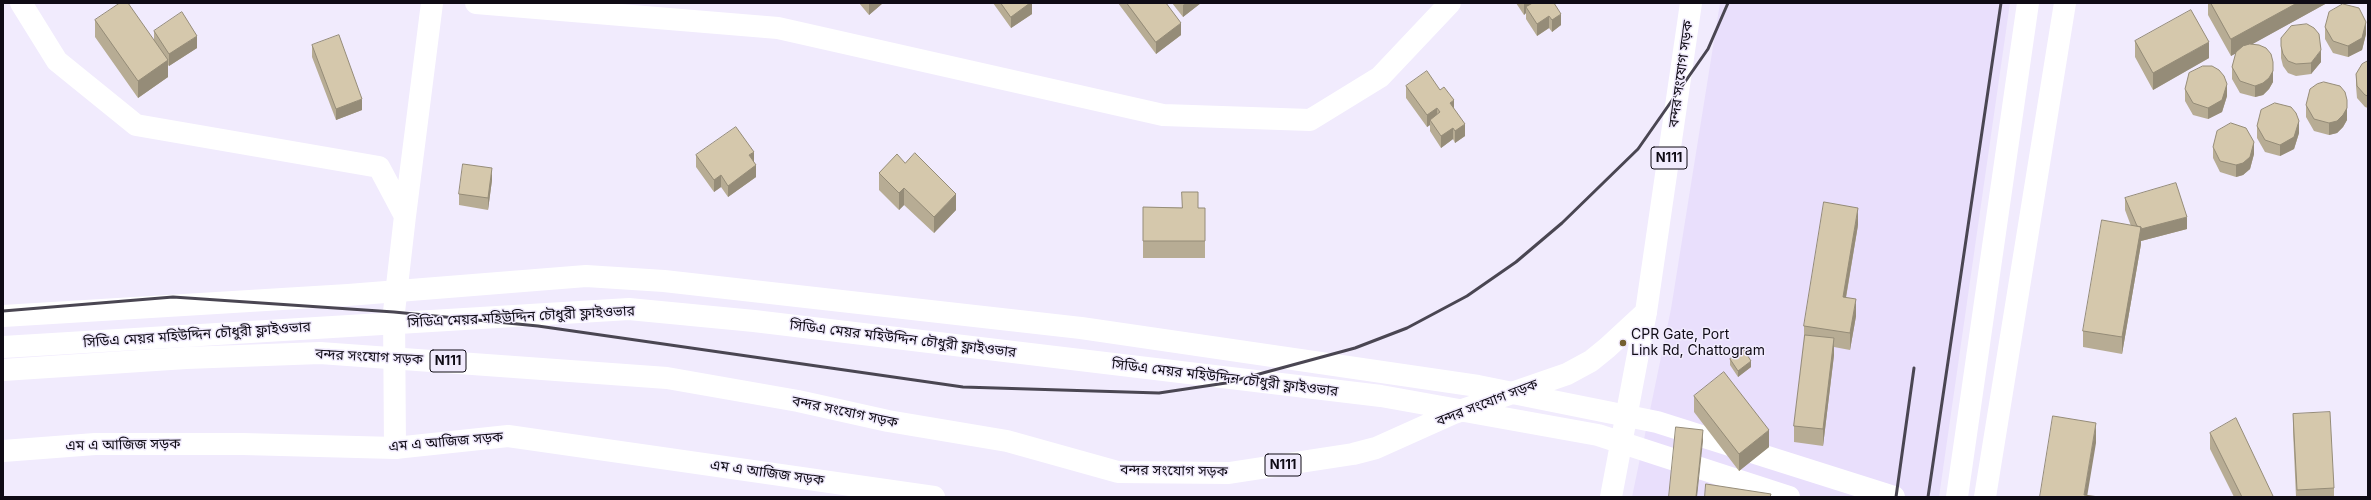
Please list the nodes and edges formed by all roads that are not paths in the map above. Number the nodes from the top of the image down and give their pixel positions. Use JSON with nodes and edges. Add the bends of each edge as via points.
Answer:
{"nodes":[{"id":1,"x":21,"y":3,"type":"edge"},
{"id":2,"x":432,"y":3,"type":"edge"},
{"id":3,"x":476,"y":3,"type":"edge"},
{"id":4,"x":1450,"y":3,"type":"edge"},
{"id":5,"x":1691,"y":3,"type":"edge"},
{"id":6,"x":2028,"y":3,"type":"edge"},
{"id":7,"x":2065,"y":3,"type":"edge"},
{"id":8,"x":405,"y":216,"type":"junction"},
{"id":9,"x":1646,"y":312,"type":"junction"},
{"id":10,"x":3,"y":316,"type":"edge"},
{"id":11,"x":3,"y":347,"type":"edge"},
{"id":12,"x":3,"y":370,"type":"edge"},
{"id":13,"x":395,"y":448,"type":"junction"},
{"id":14,"x":3,"y":451,"type":"edge"},
{"id":15,"x":934,"y":497,"type":"edge"},
{"id":16,"x":1611,"y":497,"type":"edge"},
{"id":17,"x":1789,"y":497,"type":"edge"},
{"id":18,"x":1894,"y":497,"type":"edge"},
{"id":19,"x":1957,"y":497,"type":"edge"},
{"id":20,"x":1985,"y":497,"type":"edge"}],
"edges":[{"from":1,"to":8,"type":"main road","via":[[57,61],[136,125],[378,167]]},
{"from":2,"to":8,"type":"main road"},
{"from":3,"to":4,"type":"main road","via":[[778,28],[1163,115],[1310,120],[1380,78]]},
{"from":5,"to":9,"type":"main road","name":"বন্দর সংযোগ সড়ক","number":"N111"},
{"from":6,"to":19,"type":"main road"},
{"from":7,"to":20,"type":"main road"},
{"from":8,"to":13,"type":"main road","via":[[394,312]]},
{"from":9,"to":12,"type":"main road","name":"বন্দর সংযোগ সড়ক","number":"N111","via":[[1607,348],[1567,374],[1454,413],[1376,448],[1353,454],[1229,473],[1118,472],[1007,441],[888,421],[798,401],[668,378],[320,353],[186,358]]},
{"from":9,"to":16,"type":"main road","name":"বন্দর সংযোগ সড়ক"},
{"from":10,"to":18,"type":"main road","via":[[348,295],[586,276],[664,281],[1081,328],[1478,386],[1657,422]]},
{"from":11,"to":17,"type":"main road","name":"সিডিএ মেয়র মহিউদ্দিন চৌধুরী ফ্লাইওভার","via":[[629,309],[762,322],[1381,396],[1598,435]]},
{"from":13,"to":14,"type":"main road","name":"এম এ আজিজ সড়ক","via":[[103,444]]},
{"from":13,"to":15,"type":"main road","name":"এম এ আজিজ সড়ক","via":[[508,436]]}]}
